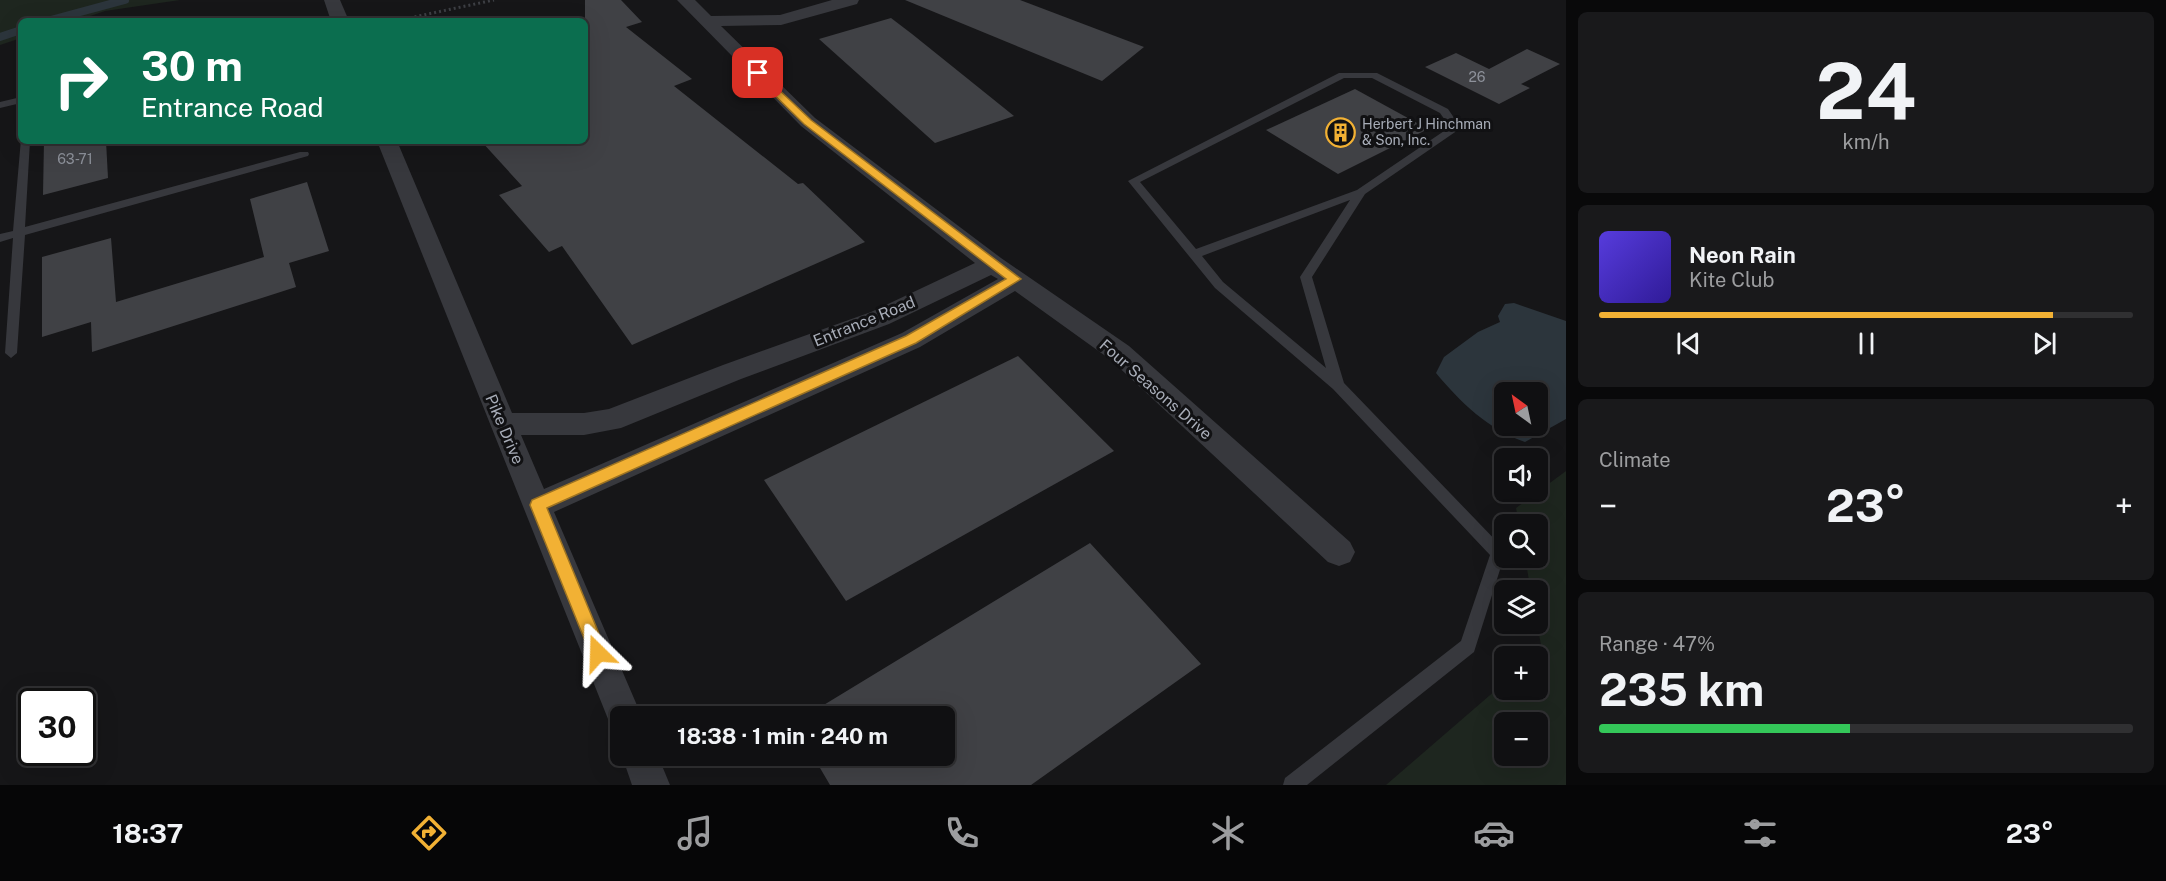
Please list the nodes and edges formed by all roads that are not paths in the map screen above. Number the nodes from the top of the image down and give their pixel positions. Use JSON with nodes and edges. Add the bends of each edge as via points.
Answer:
{"nodes":[{"id":1,"x":332,"y":0,"type":"edge"},
{"id":2,"x":685,"y":0,"type":"edge"},
{"id":3,"x":851,"y":0,"type":"edge"},
{"id":4,"x":339,"y":18,"type":"edge"},
{"id":5,"x":781,"y":20,"type":"junction"},
{"id":6,"x":706,"y":21,"type":"junction"},
{"id":7,"x":754,"y":44,"type":"junction"},
{"id":8,"x":18,"y":101,"type":"edge"},
{"id":9,"x":0,"y":105,"type":"edge"},
{"id":10,"x":25,"y":144,"type":"edge"},
{"id":11,"x":388,"y":144,"type":"edge"},
{"id":12,"x":304,"y":154,"type":"dead end"},
{"id":13,"x":1361,"y":192,"type":"junction"},
{"id":14,"x":19,"y":233,"type":"junction"},
{"id":15,"x":0,"y":238,"type":"edge"},
{"id":16,"x":1194,"y":255,"type":"junction"},
{"id":17,"x":1004,"y":272,"type":"junction"},
{"id":18,"x":11,"y":353,"type":"dead end"},
{"id":19,"x":732,"y":372,"type":"junction"},
{"id":20,"x":1338,"y":385,"type":"junction"},
{"id":21,"x":758,"y":405,"type":"junction"},
{"id":22,"x":504,"y":424,"type":"junction"},
{"id":23,"x":538,"y":505,"type":"junction"},
{"id":24,"x":1339,"y":552,"type":"dead end"},
{"id":25,"x":620,"y":706,"type":"edge"},
{"id":26,"x":644,"y":766,"type":"edge"},
{"id":27,"x":651,"y":785,"type":"edge"},
{"id":28,"x":1292,"y":785,"type":"edge"}],
"edges":[{"from":1,"to":4,"type":"street"},
{"from":2,"to":6,"type":"street","name":"Four Seasons Drive"},
{"from":3,"to":5,"type":"street"},
{"from":5,"to":6,"type":"street"},
{"from":5,"to":7,"type":"street"},
{"from":6,"to":7,"type":"street","name":"Four Seasons Drive"},
{"from":7,"to":17,"type":"street","name":"Four Seasons Drive","via":[[808,122]]},
{"from":8,"to":9,"type":"lane"},
{"from":10,"to":14,"type":"lane"},
{"from":11,"to":22,"type":"street","name":"Pike Drive","via":[[454,312]]},
{"from":12,"to":14,"type":"lane"},
{"from":13,"to":16,"type":"lane"},
{"from":13,"to":16,"type":"lane","via":[[1456,128],[1444,111],[1374,75],[1342,75],[1133,181]]},
{"from":13,"to":20,"type":"lane","via":[[1306,277]]},
{"from":14,"to":15,"type":"lane"},
{"from":14,"to":18,"type":"lane"},
{"from":16,"to":20,"type":"lane","via":[[1219,285]]},
{"from":17,"to":19,"type":"street","name":"Entrance Road"},
{"from":17,"to":21,"type":"street","name":"Entrance Road","via":[[911,340]]},
{"from":17,"to":24,"type":"street","name":"Four Seasons Drive","via":[[1120,353]]},
{"from":19,"to":21,"type":"street"},
{"from":19,"to":22,"type":"street","name":"Entrance Road","via":[[611,420]]},
{"from":20,"to":28,"type":"lane","via":[[1498,553],[1468,646]]},
{"from":21,"to":23,"type":"street","name":"Entrance Road"},
{"from":22,"to":23,"type":"street","name":"Pike Drive"},
{"from":23,"to":25,"type":"street","name":"Pike Drive"},
{"from":26,"to":27,"type":"street"}]}
